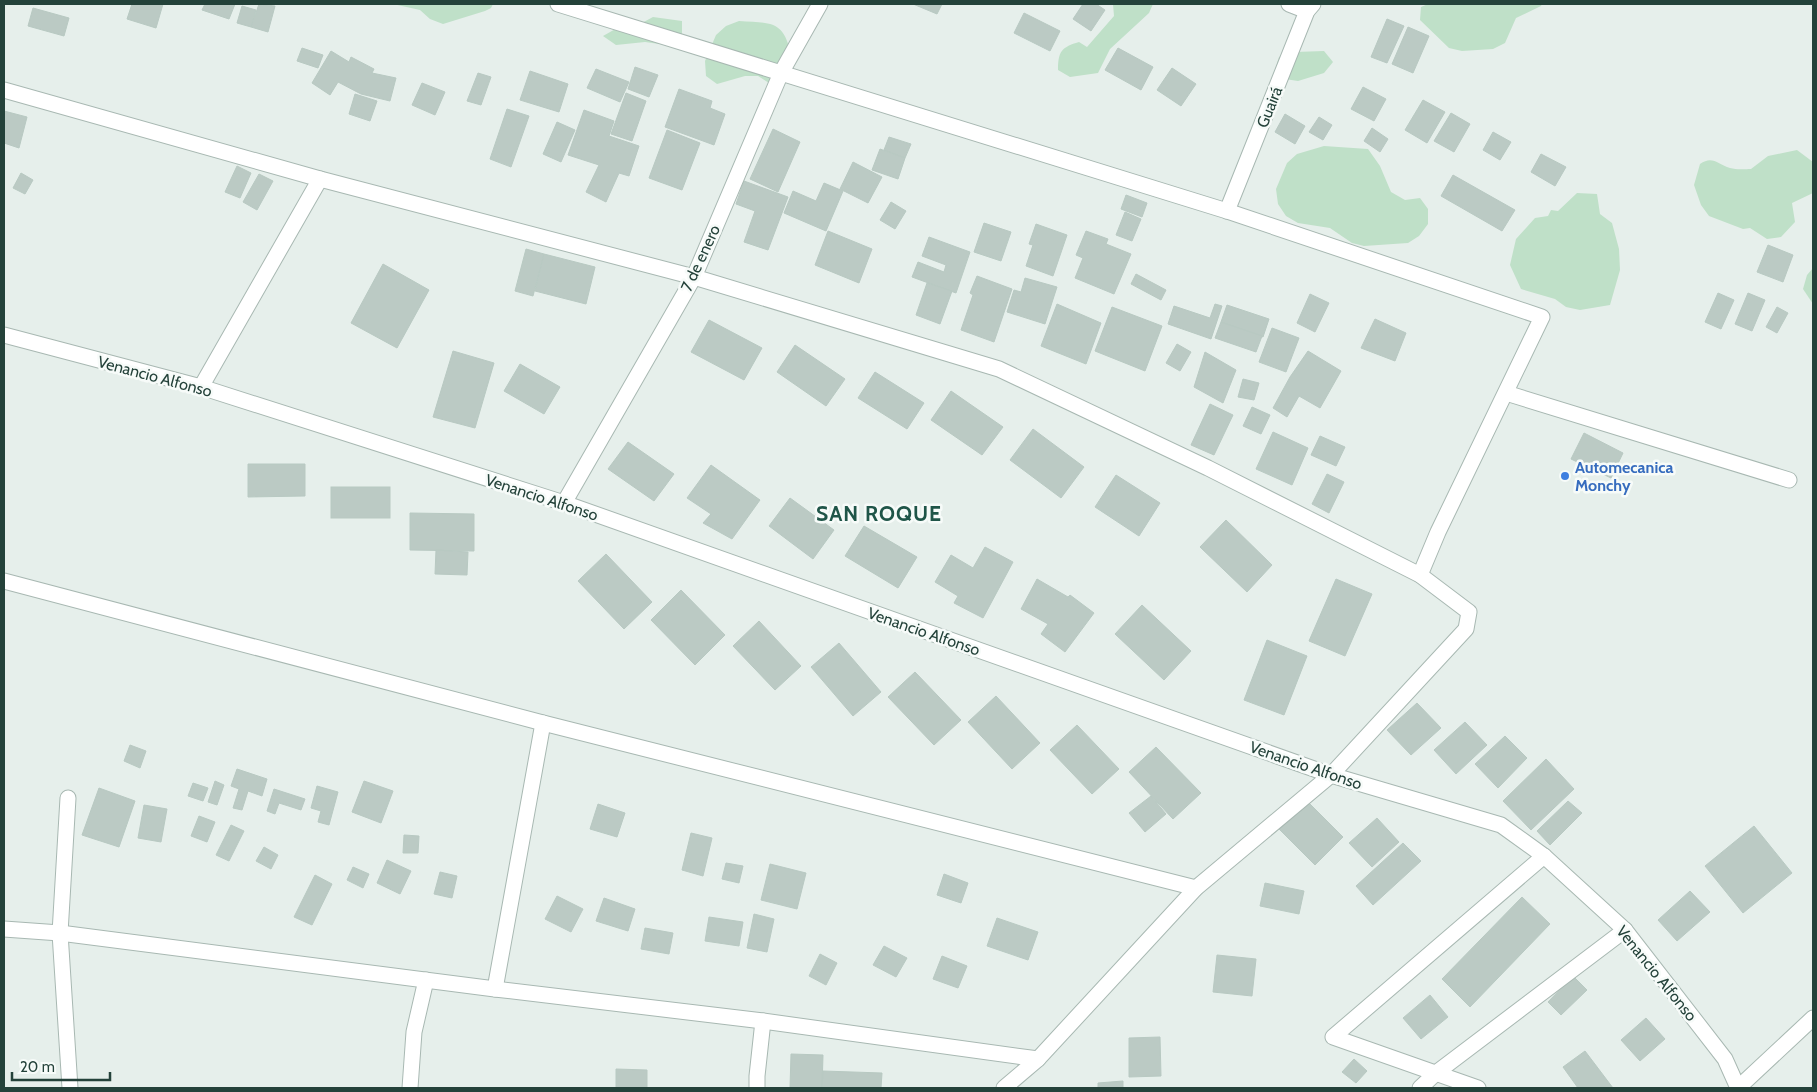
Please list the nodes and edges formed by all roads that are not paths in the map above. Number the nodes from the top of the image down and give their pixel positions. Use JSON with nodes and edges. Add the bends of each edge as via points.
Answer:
{"nodes":[{"id":1,"x":558,"y":4,"type":"edge"},
{"id":2,"x":820,"y":4,"type":"edge"},
{"id":3,"x":1289,"y":4,"type":"edge"},
{"id":4,"x":1310,"y":7,"type":"edge"},
{"id":5,"x":781,"y":73,"type":"junction"},
{"id":6,"x":4,"y":90,"type":"edge"},
{"id":7,"x":320,"y":179,"type":"junction"},
{"id":8,"x":1226,"y":211,"type":"junction"},
{"id":9,"x":694,"y":277,"type":"junction"},
{"id":10,"x":4,"y":335,"type":"edge"},
{"id":11,"x":201,"y":387,"type":"junction"},
{"id":12,"x":1506,"y":393,"type":"junction"},
{"id":13,"x":1789,"y":480,"type":"dead end"},
{"id":14,"x":564,"y":503,"type":"junction"},
{"id":15,"x":1420,"y":575,"type":"junction"},
{"id":16,"x":4,"y":581,"type":"edge"},
{"id":17,"x":543,"y":723,"type":"junction"},
{"id":18,"x":1331,"y":775,"type":"junction"},
{"id":19,"x":68,"y":798,"type":"dead end"},
{"id":20,"x":1544,"y":856,"type":"junction"},
{"id":21,"x":1196,"y":888,"type":"junction"},
{"id":22,"x":4,"y":929,"type":"edge"},
{"id":23,"x":1625,"y":930,"type":"junction"},
{"id":24,"x":60,"y":933,"type":"junction"},
{"id":25,"x":426,"y":980,"type":"junction"},
{"id":26,"x":495,"y":989,"type":"junction"},
{"id":27,"x":1813,"y":1018,"type":"edge"},
{"id":28,"x":762,"y":1021,"type":"junction"},
{"id":29,"x":1038,"y":1059,"type":"junction"},
{"id":30,"x":1436,"y":1073,"type":"junction"},
{"id":31,"x":70,"y":1088,"type":"edge"},
{"id":32,"x":410,"y":1088,"type":"edge"},
{"id":33,"x":757,"y":1088,"type":"edge"},
{"id":34,"x":1004,"y":1088,"type":"edge"},
{"id":35,"x":1420,"y":1088,"type":"edge"},
{"id":36,"x":1478,"y":1088,"type":"edge"},
{"id":37,"x":1738,"y":1088,"type":"edge"}],
"edges":[{"from":1,"to":5,"type":"street"},
{"from":2,"to":5,"type":"street","name":"7 de enero"},
{"from":3,"to":4,"type":"street"},
{"from":4,"to":8,"type":"street","name":"Guairá"},
{"from":5,"to":8,"type":"street"},
{"from":5,"to":9,"type":"street","name":"7 de enero"},
{"from":6,"to":7,"type":"street"},
{"from":7,"to":9,"type":"street"},
{"from":7,"to":11,"type":"street"},
{"from":8,"to":12,"type":"street","via":[[1542,317]]},
{"from":9,"to":14,"type":"street","name":"7 de enero"},
{"from":9,"to":15,"type":"street","via":[[999,369],[1208,468]]},
{"from":10,"to":11,"type":"street","name":"Venancio Alfonso"},
{"from":11,"to":14,"type":"street","name":"Venancio Alfonso"},
{"from":12,"to":13,"type":"street"},
{"from":12,"to":15,"type":"street"},
{"from":14,"to":18,"type":"street","name":"Venancio Alfonso"},
{"from":15,"to":18,"type":"street","via":[[1469,612],[1466,629]]},
{"from":16,"to":17,"type":"street"},
{"from":17,"to":21,"type":"street"},
{"from":17,"to":26,"type":"street"},
{"from":18,"to":20,"type":"street","name":"Venancio Alfonso","via":[[1501,825]]},
{"from":18,"to":21,"type":"street"},
{"from":19,"to":24,"type":"street"},
{"from":20,"to":23,"type":"street","name":"Venancio Alfonso"},
{"from":20,"to":30,"type":"street","via":[[1333,1036]]},
{"from":21,"to":29,"type":"street"},
{"from":22,"to":24,"type":"street"},
{"from":23,"to":30,"type":"street"},
{"from":23,"to":37,"type":"street","name":"Venancio Alfonso","via":[[1725,1059]]},
{"from":24,"to":25,"type":"street"},
{"from":24,"to":31,"type":"street"},
{"from":25,"to":26,"type":"street"},
{"from":25,"to":32,"type":"street","via":[[414,1032]]},
{"from":26,"to":28,"type":"street"},
{"from":27,"to":37,"type":"street"},
{"from":28,"to":29,"type":"street"},
{"from":28,"to":33,"type":"street"},
{"from":29,"to":34,"type":"street"},
{"from":30,"to":35,"type":"street"},
{"from":30,"to":36,"type":"street"}]}
